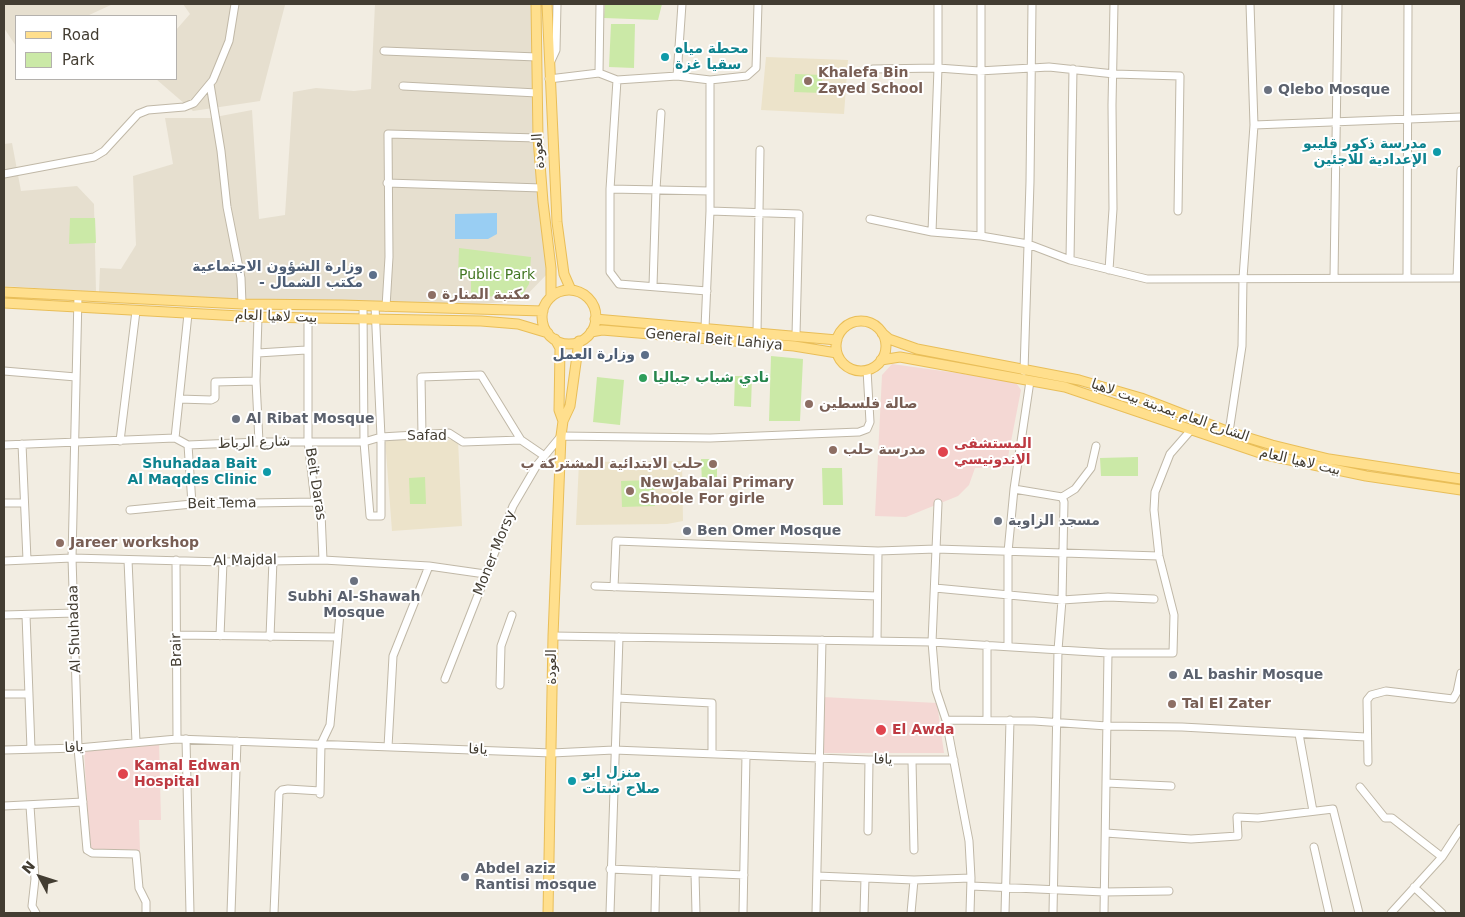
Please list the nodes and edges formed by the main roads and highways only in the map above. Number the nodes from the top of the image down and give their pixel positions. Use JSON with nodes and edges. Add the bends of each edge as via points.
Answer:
{"nodes":[{"id":1,"x":536,"y":4,"type":"edge"},
{"id":2,"x":547,"y":4,"type":"edge"},
{"id":3,"x":571,"y":290,"type":"junction"},
{"id":4,"x":4,"y":292,"type":"edge"},
{"id":5,"x":551,"y":297,"type":"junction"},
{"id":6,"x":4,"y":303,"type":"edge"},
{"id":7,"x":543,"y":311,"type":"junction"},
{"id":8,"x":596,"y":319,"type":"junction"},
{"id":9,"x":591,"y":332,"type":"junction"},
{"id":10,"x":882,"y":333,"type":"junction"},
{"id":11,"x":551,"y":336,"type":"junction"},
{"id":12,"x":837,"y":340,"type":"junction"},
{"id":13,"x":579,"y":341,"type":"junction"},
{"id":14,"x":837,"y":353,"type":"junction"},
{"id":15,"x":881,"y":360,"type":"junction"},
{"id":16,"x":563,"y":421,"type":"junction"},
{"id":17,"x":1461,"y":478,"type":"edge"},
{"id":18,"x":1461,"y":490,"type":"edge"},
{"id":19,"x":548,"y":913,"type":"edge"}],
"edges":[{"from":1,"to":5,"type":"main road","name":"العودة","via":[[538,138]]},
{"from":2,"to":3,"type":"main road","name":"العودة","via":[[557,222],[564,274]]},
{"from":3,"to":5,"type":"main road"},
{"from":3,"to":8,"type":"main road","via":[[590,299]]},
{"from":4,"to":7,"type":"main road","name":"بيت لاهيا العام","via":[[242,304]]},
{"from":5,"to":7,"type":"main road"},
{"from":6,"to":11,"type":"main road","name":"بيت لاهيا العام","via":[[258,317],[518,324]]},
{"from":7,"to":11,"type":"main road","via":[[544,324]]},
{"from":8,"to":9,"type":"main road"},
{"from":8,"to":12,"type":"main road","name":"General Beit Lahiya"},
{"from":9,"to":13,"type":"main road"},
{"from":9,"to":14,"type":"main road","name":"General Beit Lahiya","via":[[794,346]]},
{"from":10,"to":12,"type":"main road","via":[[872,324],[855,322],[845,327]]},
{"from":10,"to":15,"type":"main road","via":[[885,346]]},
{"from":10,"to":17,"type":"main road","name":"الشارع العام بمدينة بيت لاهيا","via":[[889,339],[917,349],[1079,380],[1141,398],[1229,432],[1329,458]]},
{"from":11,"to":13,"type":"main road","via":[[568,343]]},
{"from":11,"to":16,"type":"main road","name":"العودة","via":[[560,348],[559,410]]},
{"from":12,"to":14,"type":"main road"},
{"from":13,"to":16,"type":"main road","name":"العودة","via":[[570,406]]},
{"from":14,"to":15,"type":"main road","via":[[848,368],[857,370],[867,370]]},
{"from":15,"to":18,"type":"main road","name":"بيت لاهيا العام","via":[[900,357],[1065,387],[1266,455],[1366,476]]},
{"from":16,"to":19,"type":"main road","name":"العودة","via":[[553,636]]}]}
